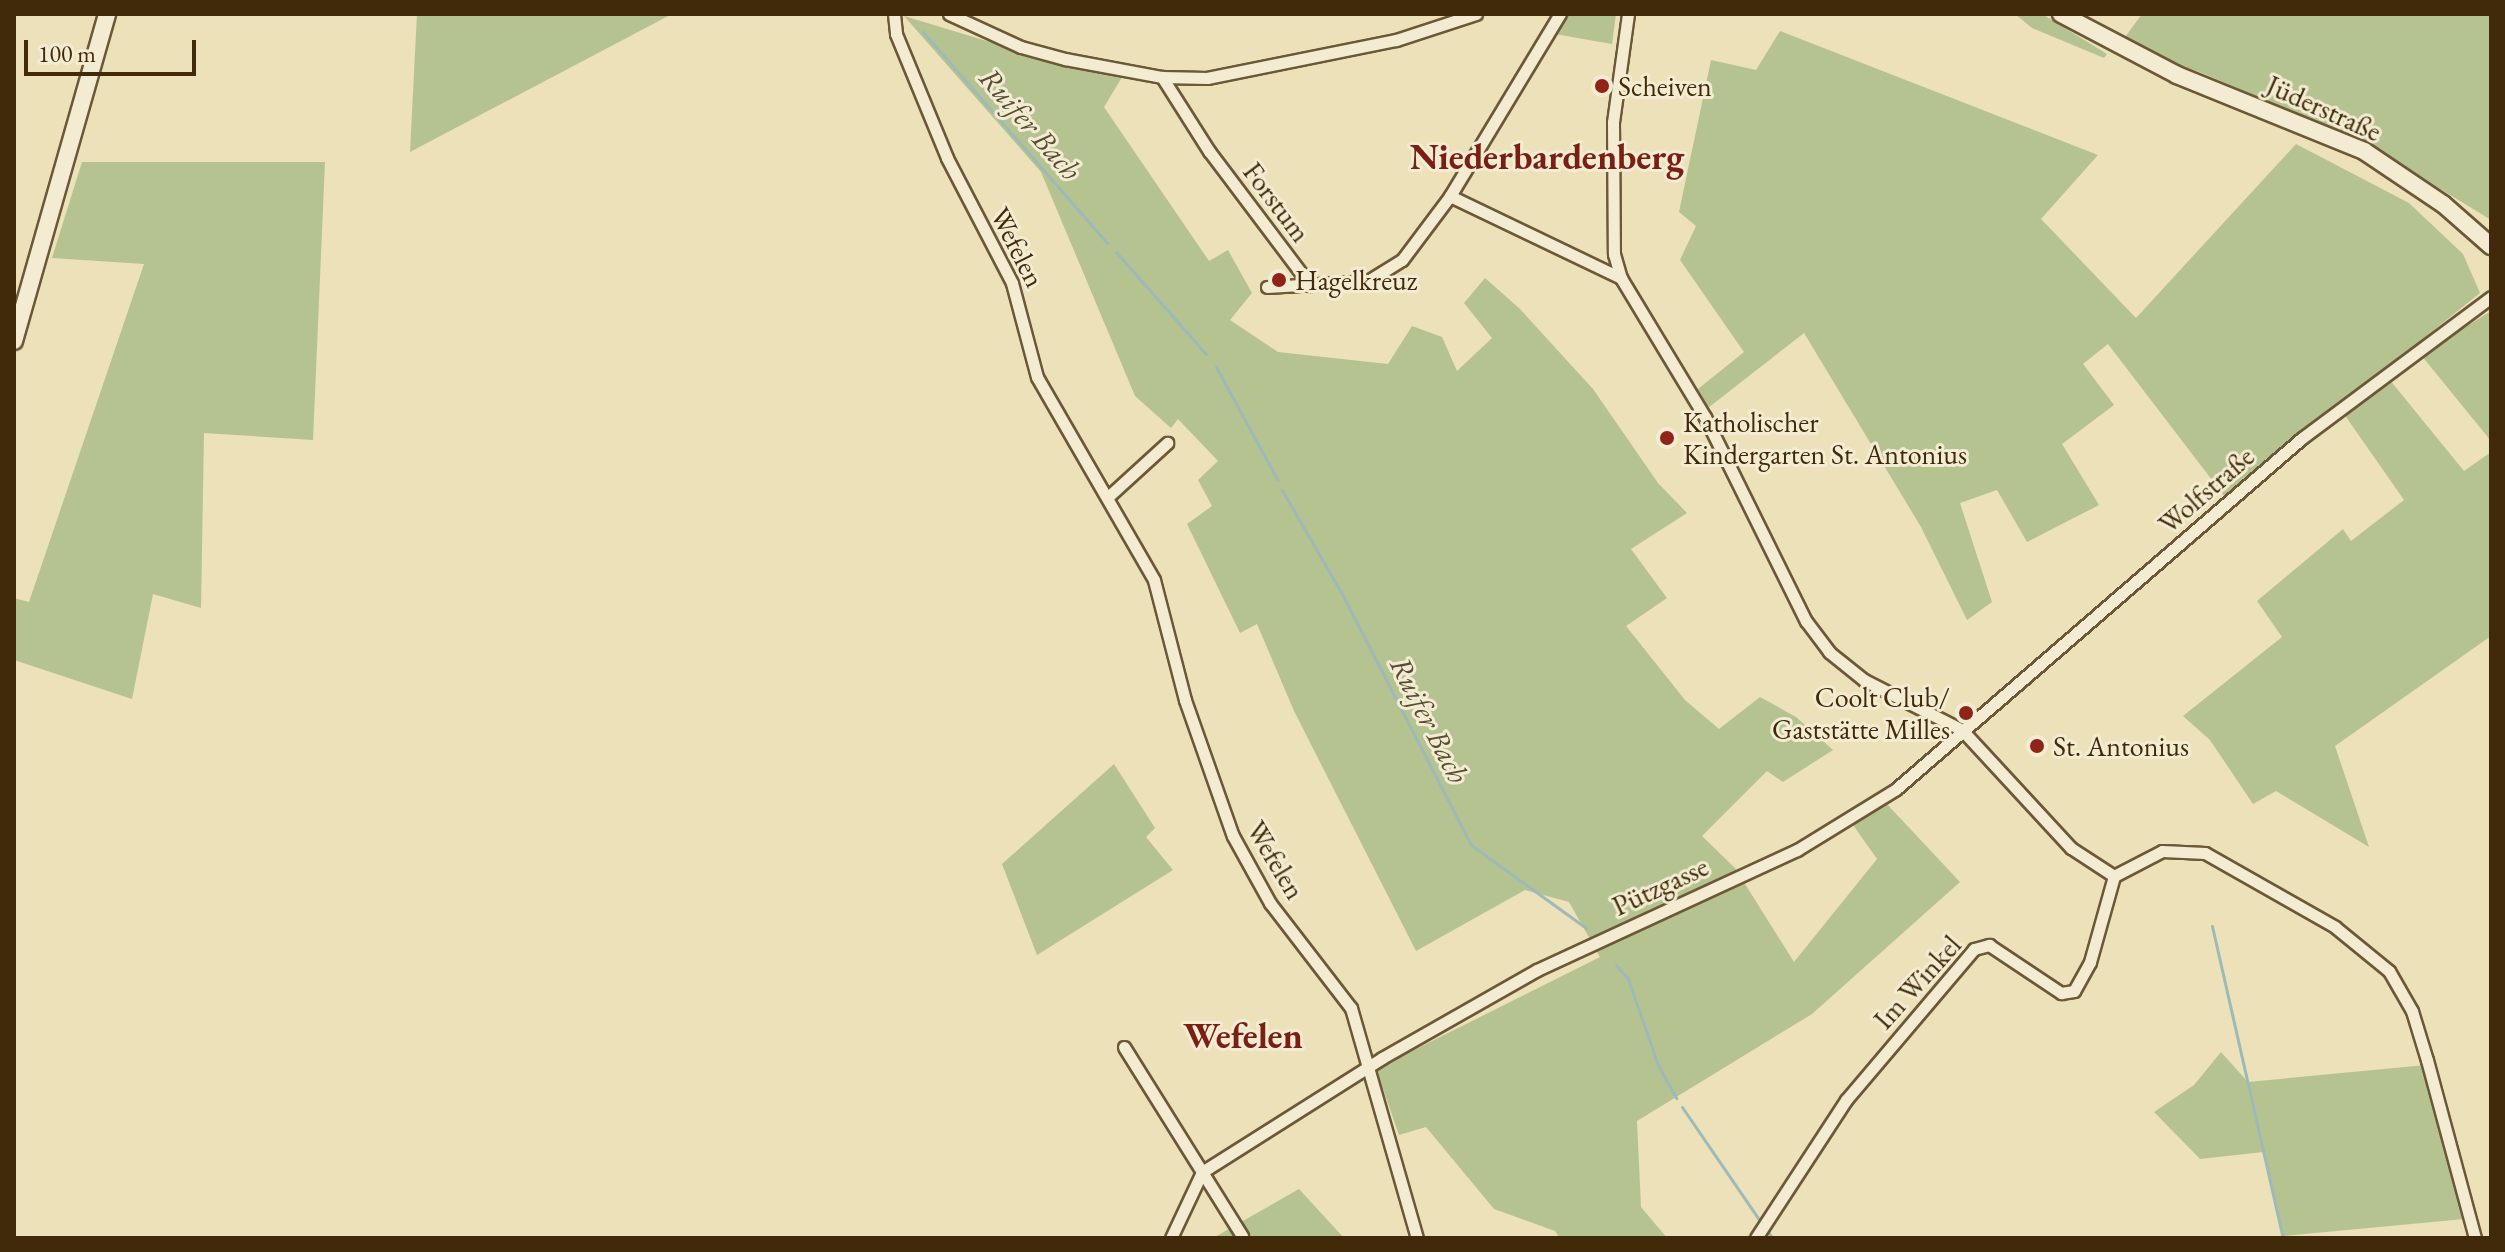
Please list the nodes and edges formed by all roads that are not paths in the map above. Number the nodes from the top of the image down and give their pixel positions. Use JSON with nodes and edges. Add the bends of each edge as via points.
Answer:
{"nodes":[{"id":1,"x":107,"y":14,"type":"edge"},
{"id":2,"x":894,"y":14,"type":"edge"},
{"id":3,"x":949,"y":14,"type":"edge"},
{"id":4,"x":1476,"y":14,"type":"edge"},
{"id":5,"x":1560,"y":14,"type":"edge"},
{"id":6,"x":1628,"y":14,"type":"edge"},
{"id":7,"x":2061,"y":14,"type":"edge"},
{"id":8,"x":1162,"y":77,"type":"junction"},
{"id":9,"x":1450,"y":196,"type":"junction"},
{"id":10,"x":2491,"y":246,"type":"edge"},
{"id":11,"x":1621,"y":278,"type":"junction"},
{"id":12,"x":1310,"y":285,"type":"junction"},
{"id":13,"x":1267,"y":287,"type":"dead end"},
{"id":14,"x":2491,"y":297,"type":"edge"},
{"id":15,"x":14,"y":341,"type":"edge"},
{"id":16,"x":1167,"y":443,"type":"dead end"},
{"id":17,"x":1109,"y":496,"type":"junction"},
{"id":18,"x":1962,"y":730,"type":"junction"},
{"id":19,"x":2114,"y":876,"type":"junction"},
{"id":20,"x":1124,"y":1047,"type":"dead end"},
{"id":21,"x":1366,"y":1070,"type":"junction"},
{"id":22,"x":1202,"y":1172,"type":"junction"},
{"id":23,"x":1242,"y":1236,"type":"edge"},
{"id":24,"x":1171,"y":1238,"type":"edge"},
{"id":25,"x":1417,"y":1238,"type":"edge"},
{"id":26,"x":1756,"y":1238,"type":"edge"},
{"id":27,"x":2475,"y":1238,"type":"edge"}],
"edges":[{"from":1,"to":15,"type":"main road"},
{"from":2,"to":17,"type":"street","name":"Wefelen","via":[[896,34],[947,158],[1012,283],[1037,377]]},
{"from":3,"to":8,"type":"street","via":[[1021,47]]},
{"from":4,"to":8,"type":"street","via":[[1338,51],[1207,78]]},
{"from":5,"to":9,"type":"street","name":"Forstum"},
{"from":6,"to":11,"type":"street","via":[[1613,122],[1614,254]]},
{"from":7,"to":10,"type":"main road","name":"Jüderstraße","via":[[2117,47],[2364,151],[2443,204]]},
{"from":8,"to":12,"type":"street","name":"Forstum","via":[[1209,151]]},
{"from":9,"to":11,"type":"street"},
{"from":9,"to":12,"type":"street","name":"Forstum","via":[[1388,272],[1368,281]]},
{"from":11,"to":18,"type":"street","via":[[1705,417],[1806,621],[1829,652],[1864,680]]},
{"from":12,"to":13,"type":"street"},
{"from":14,"to":18,"type":"street","name":"Wolfstraße","via":[[2302,438]]},
{"from":16,"to":17,"type":"street"},
{"from":17,"to":21,"type":"street","name":"Wefelen","via":[[1154,580],[1224,816],[1256,882],[1351,1008]]},
{"from":18,"to":19,"type":"street","via":[[2071,848]]},
{"from":18,"to":21,"type":"street","name":"Pützgasse","via":[[1896,789],[1797,850],[1537,970]]},
{"from":19,"to":26,"type":"street","name":"Im Winkel","via":[[2090,962],[2074,991],[2061,993],[1989,945],[1974,949],[1846,1100]]},
{"from":19,"to":27,"type":"street","via":[[2162,851],[2205,853],[2365,947],[2389,971],[2412,1011]]},
{"from":20,"to":22,"type":"street"},
{"from":21,"to":22,"type":"street","name":"Pützgasse"},
{"from":21,"to":25,"type":"street","name":"Wefelen"},
{"from":22,"to":23,"type":"street"},
{"from":22,"to":24,"type":"street"}]}
